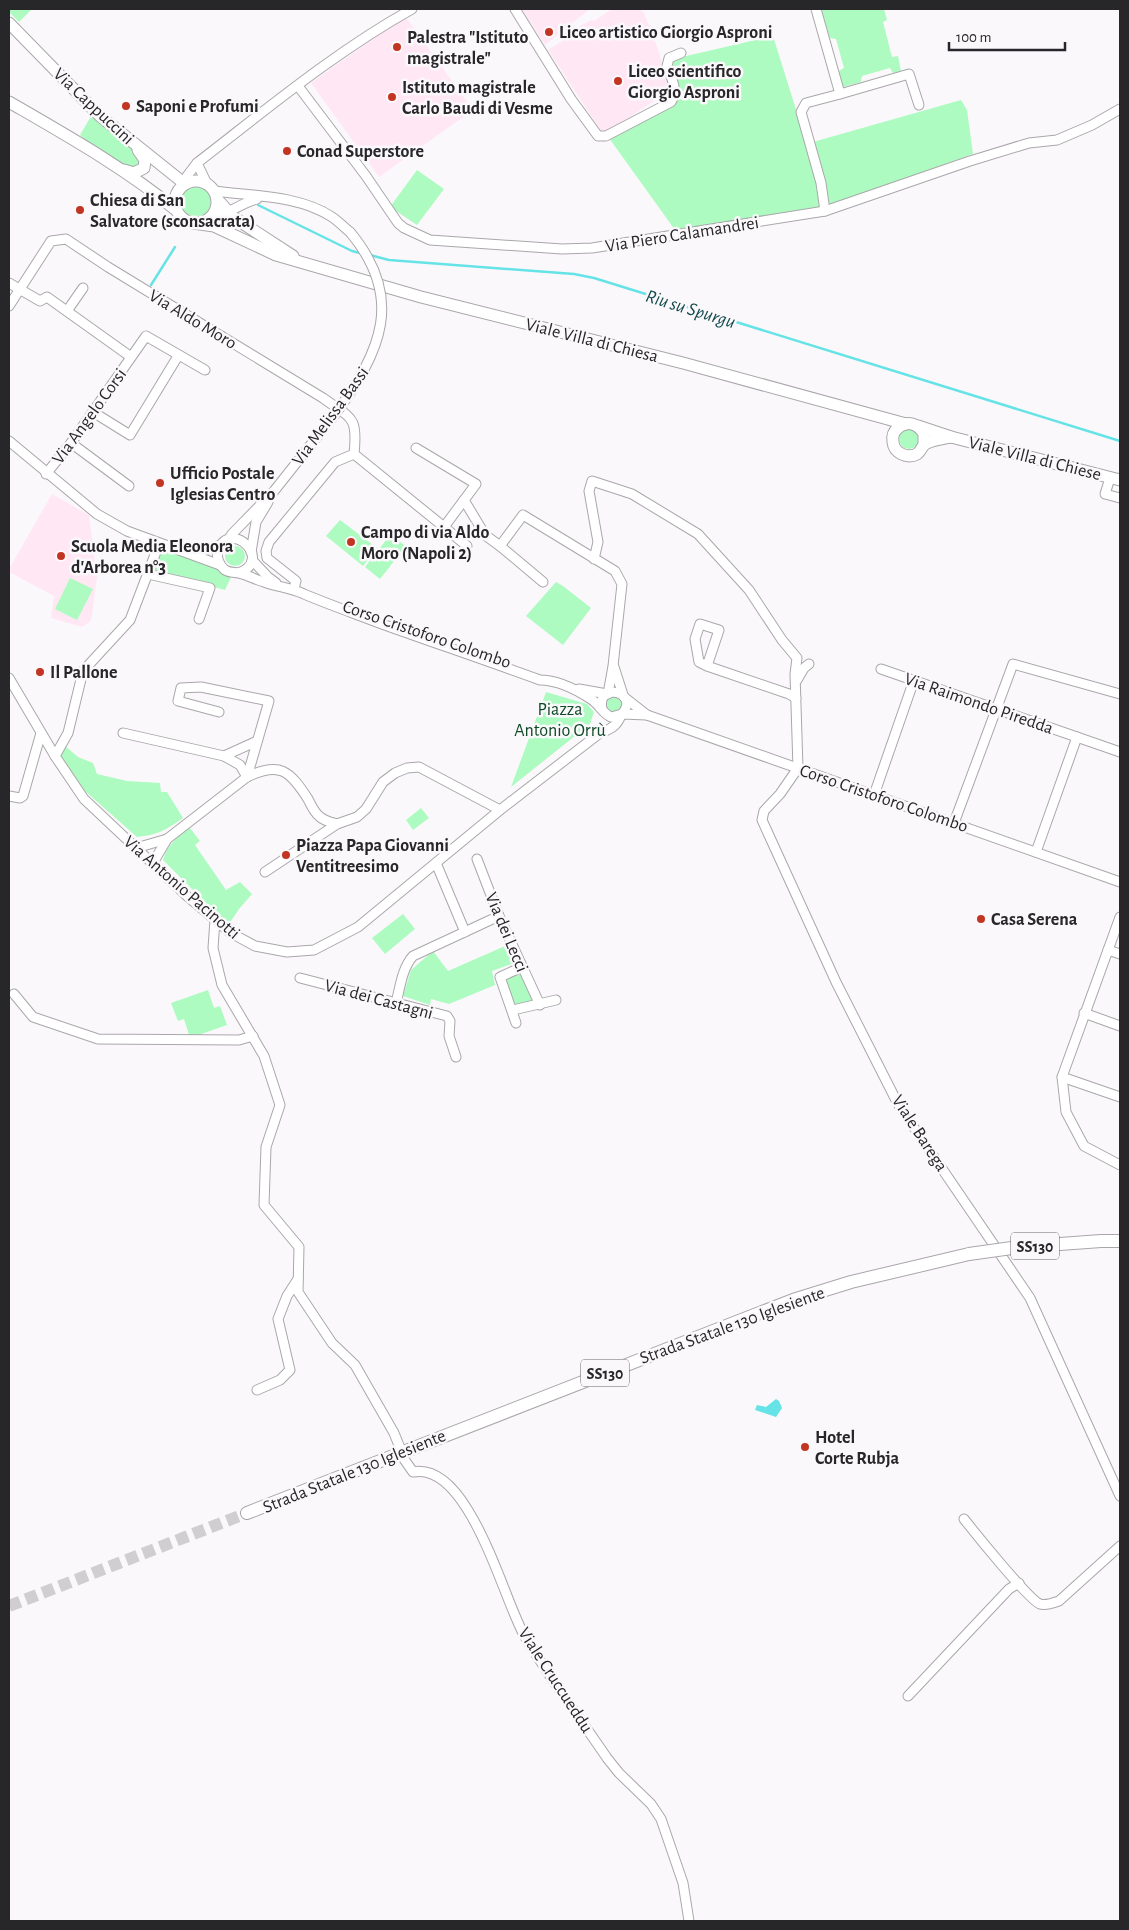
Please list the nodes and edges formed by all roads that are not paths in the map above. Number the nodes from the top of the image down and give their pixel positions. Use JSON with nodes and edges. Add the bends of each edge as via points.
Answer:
{"nodes":[{"id":1,"x":411,"y":9,"type":"edge"},
{"id":2,"x":515,"y":9,"type":"edge"},
{"id":3,"x":816,"y":9,"type":"edge"},
{"id":4,"x":9,"y":23,"type":"edge"},
{"id":5,"x":681,"y":53,"type":"dead end"},
{"id":6,"x":298,"y":86,"type":"junction"},
{"id":7,"x":840,"y":94,"type":"junction"},
{"id":8,"x":9,"y":102,"type":"edge"},
{"id":9,"x":919,"y":105,"type":"dead end"},
{"id":10,"x":1120,"y":108,"type":"edge"},
{"id":11,"x":133,"y":143,"type":"junction"},
{"id":12,"x":197,"y":162,"type":"junction"},
{"id":13,"x":118,"y":169,"type":"junction"},
{"id":14,"x":186,"y":184,"type":"junction"},
{"id":15,"x":213,"y":191,"type":"junction"},
{"id":16,"x":262,"y":197,"type":"junction"},
{"id":17,"x":176,"y":210,"type":"junction"},
{"id":18,"x":825,"y":211,"type":"junction"},
{"id":19,"x":228,"y":212,"type":"junction"},
{"id":20,"x":209,"y":218,"type":"junction"},
{"id":21,"x":193,"y":223,"type":"junction"},
{"id":22,"x":303,"y":262,"type":"junction"},
{"id":23,"x":9,"y":283,"type":"edge"},
{"id":24,"x":84,"y":288,"type":"dead end"},
{"id":25,"x":19,"y":290,"type":"junction"},
{"id":26,"x":9,"y":306,"type":"edge"},
{"id":27,"x":68,"y":311,"type":"junction"},
{"id":28,"x":178,"y":356,"type":"junction"},
{"id":29,"x":131,"y":357,"type":"junction"},
{"id":30,"x":205,"y":370,"type":"dead end"},
{"id":31,"x":92,"y":412,"type":"junction"},
{"id":32,"x":882,"y":418,"type":"junction"},
{"id":33,"x":906,"y":424,"type":"junction"},
{"id":34,"x":918,"y":426,"type":"junction"},
{"id":35,"x":894,"y":433,"type":"junction"},
{"id":36,"x":950,"y":436,"type":"junction"},
{"id":37,"x":9,"y":441,"type":"edge"},
{"id":38,"x":71,"y":443,"type":"junction"},
{"id":39,"x":924,"y":444,"type":"junction"},
{"id":40,"x":416,"y":448,"type":"dead end"},
{"id":41,"x":9,"y":450,"type":"edge"},
{"id":42,"x":22,"y":453,"type":"junction"},
{"id":43,"x":354,"y":454,"type":"junction"},
{"id":44,"x":46,"y":474,"type":"junction"},
{"id":45,"x":1115,"y":479,"type":"edge"},
{"id":46,"x":129,"y":486,"type":"dead end"},
{"id":47,"x":274,"y":491,"type":"junction"},
{"id":48,"x":1120,"y":498,"type":"edge"},
{"id":49,"x":464,"y":500,"type":"junction"},
{"id":50,"x":444,"y":527,"type":"junction"},
{"id":51,"x":225,"y":542,"type":"junction"},
{"id":52,"x":159,"y":544,"type":"junction"},
{"id":53,"x":467,"y":546,"type":"dead end"},
{"id":54,"x":500,"y":546,"type":"junction"},
{"id":55,"x":185,"y":552,"type":"junction"},
{"id":56,"x":252,"y":556,"type":"junction"},
{"id":57,"x":594,"y":559,"type":"junction"},
{"id":58,"x":220,"y":564,"type":"junction"},
{"id":59,"x":238,"y":573,"type":"junction"},
{"id":60,"x":148,"y":574,"type":"junction"},
{"id":61,"x":543,"y":582,"type":"dead end"},
{"id":62,"x":280,"y":586,"type":"junction"},
{"id":63,"x":299,"y":592,"type":"junction"},
{"id":64,"x":199,"y":619,"type":"dead end"},
{"id":65,"x":809,"y":664,"type":"dead end"},
{"id":66,"x":614,"y":666,"type":"junction"},
{"id":67,"x":707,"y":666,"type":"junction"},
{"id":68,"x":881,"y":669,"type":"dead end"},
{"id":69,"x":9,"y":678,"type":"edge"},
{"id":70,"x":797,"y":680,"type":"junction"},
{"id":71,"x":914,"y":680,"type":"junction"},
{"id":72,"x":568,"y":687,"type":"junction"},
{"id":73,"x":607,"y":694,"type":"junction"},
{"id":74,"x":1120,"y":694,"type":"edge"},
{"id":75,"x":623,"y":696,"type":"junction"},
{"id":76,"x":796,"y":698,"type":"junction"},
{"id":77,"x":998,"y":709,"type":"junction"},
{"id":78,"x":603,"y":711,"type":"junction"},
{"id":79,"x":219,"y":712,"type":"dead end"},
{"id":80,"x":622,"y":715,"type":"junction"},
{"id":81,"x":647,"y":715,"type":"junction"},
{"id":82,"x":41,"y":733,"type":"junction"},
{"id":83,"x":123,"y":733,"type":"dead end"},
{"id":84,"x":600,"y":733,"type":"junction"},
{"id":85,"x":1077,"y":737,"type":"junction"},
{"id":86,"x":257,"y":740,"type":"junction"},
{"id":87,"x":1120,"y":752,"type":"edge"},
{"id":88,"x":55,"y":756,"type":"junction"},
{"id":89,"x":224,"y":756,"type":"junction"},
{"id":90,"x":798,"y":768,"type":"junction"},
{"id":91,"x":248,"y":777,"type":"junction"},
{"id":92,"x":874,"y":795,"type":"junction"},
{"id":93,"x":9,"y":796,"type":"edge"},
{"id":94,"x":500,"y":810,"type":"junction"},
{"id":95,"x":954,"y":823,"type":"junction"},
{"id":96,"x":337,"y":824,"type":"junction"},
{"id":97,"x":168,"y":839,"type":"junction"},
{"id":98,"x":136,"y":848,"type":"junction"},
{"id":99,"x":1036,"y":852,"type":"junction"},
{"id":100,"x":477,"y":859,"type":"dead end"},
{"id":101,"x":153,"y":863,"type":"junction"},
{"id":102,"x":436,"y":863,"type":"junction"},
{"id":103,"x":265,"y":872,"type":"dead end"},
{"id":104,"x":1120,"y":882,"type":"edge"},
{"id":105,"x":499,"y":916,"type":"junction"},
{"id":106,"x":1120,"y":917,"type":"edge"},
{"id":107,"x":215,"y":920,"type":"junction"},
{"id":108,"x":465,"y":932,"type":"junction"},
{"id":109,"x":1108,"y":950,"type":"junction"},
{"id":110,"x":1120,"y":954,"type":"edge"},
{"id":111,"x":522,"y":968,"type":"junction"},
{"id":112,"x":300,"y":978,"type":"dead end"},
{"id":113,"x":14,"y":994,"type":"dead end"},
{"id":114,"x":556,"y":1000,"type":"dead end"},
{"id":115,"x":396,"y":1003,"type":"junction"},
{"id":116,"x":540,"y":1005,"type":"junction"},
{"id":117,"x":513,"y":1010,"type":"junction"},
{"id":118,"x":1084,"y":1013,"type":"junction"},
{"id":119,"x":516,"y":1023,"type":"dead end"},
{"id":120,"x":1120,"y":1026,"type":"edge"},
{"id":121,"x":253,"y":1036,"type":"junction"},
{"id":122,"x":456,"y":1057,"type":"dead end"},
{"id":123,"x":1062,"y":1077,"type":"junction"},
{"id":124,"x":1120,"y":1097,"type":"edge"},
{"id":125,"x":1120,"y":1165,"type":"edge"},
{"id":126,"x":1120,"y":1241,"type":"edge"},
{"id":127,"x":298,"y":1279,"type":"junction"},
{"id":128,"x":257,"y":1390,"type":"dead end"},
{"id":129,"x":400,"y":1448,"type":"dead end"},
{"id":130,"x":404,"y":1458,"type":"dead end"},
{"id":131,"x":1120,"y":1496,"type":"edge"},
{"id":132,"x":247,"y":1513,"type":"tunnel mouth"},
{"id":133,"x":964,"y":1519,"type":"dead end"},
{"id":134,"x":1120,"y":1546,"type":"edge"},
{"id":135,"x":1018,"y":1583,"type":"junction"},
{"id":136,"x":908,"y":1696,"type":"dead end"},
{"id":137,"x":689,"y":1921,"type":"edge"}],
"edges":[{"from":1,"to":6,"type":"street","via":[[376,29]]},
{"from":2,"to":5,"type":"street","via":[[598,136],[606,136],[672,102],[675,91],[667,62]]},
{"from":3,"to":7,"type":"street"},
{"from":4,"to":11,"type":"main road","name":"Via Cappuccini","via":[[100,116]]},
{"from":6,"to":12,"type":"street"},
{"from":6,"to":18,"type":"street","name":"Via Piero Calamandrei","via":[[398,223],[430,240],[592,248]]},
{"from":7,"to":9,"type":"street","via":[[910,74]]},
{"from":7,"to":18,"type":"street","via":[[806,103],[801,112],[821,183]]},
{"from":8,"to":13,"type":"main road"},
{"from":10,"to":18,"type":"street","name":"Via Piero Calamandrei","via":[[1057,140],[1030,143],[970,161]]},
{"from":11,"to":13,"type":"main road","via":[[145,160],[144,168],[134,173]]},
{"from":11,"to":14,"type":"main road","name":"Via Cappuccini"},
{"from":12,"to":14,"type":"street","via":[[187,176]]},
{"from":12,"to":15,"type":"street"},
{"from":13,"to":17,"type":"main road"},
{"from":14,"to":15,"type":"main road","via":[[198,181]]},
{"from":14,"to":17,"type":"main road","via":[[176,196]]},
{"from":15,"to":16,"type":"street","name":"Via Melissa Bassi"},
{"from":15,"to":19,"type":"main road","name":"Viale Villa di Chiesa"},
{"from":15,"to":20,"type":"main road","via":[[215,211]]},
{"from":16,"to":19,"type":"street","name":"Via Melissa Bassi","via":[[245,201]]},
{"from":16,"to":47,"type":"street","name":"Via Melissa Bassi","bridge":true,"via":[[287,199],[313,208],[332,217],[350,232],[364,249],[375,272],[382,302],[382,321],[369,364],[336,413]]},
{"from":17,"to":21,"type":"main road"},
{"from":19,"to":20,"type":"street","name":"Via Melissa Bassi"},
{"from":19,"to":22,"type":"main road","name":"Viale Villa di Chiesa"},
{"from":20,"to":21,"type":"main road"},
{"from":21,"to":22,"type":"main road","name":"Viale Villa di Chiesa","via":[[214,226],[276,254]]},
{"from":22,"to":32,"type":"main road","name":"Viale Villa di Chiesa","via":[[421,297],[683,363]]},
{"from":23,"to":25,"type":"street"},
{"from":24,"to":27,"type":"street"},
{"from":25,"to":26,"type":"street"},
{"from":25,"to":27,"type":"street","via":[[40,301],[47,297]]},
{"from":25,"to":43,"type":"street","name":"Via Aldo Moro","via":[[51,242],[66,239],[351,418],[356,433]]},
{"from":27,"to":29,"type":"street"},
{"from":28,"to":29,"type":"street","name":"Via Angelo Corsi","via":[[146,336]]},
{"from":28,"to":30,"type":"street"},
{"from":28,"to":31,"type":"street","via":[[130,435]]},
{"from":29,"to":31,"type":"street","name":"Via Angelo Corsi"},
{"from":31,"to":38,"type":"street","name":"Via Angelo Corsi"},
{"from":32,"to":33,"type":"main road","name":"Viale Villa di Chiesa"},
{"from":32,"to":35,"type":"main road"},
{"from":33,"to":34,"type":"main road","name":"Viale Villa di Chiesa"},
{"from":33,"to":35,"type":"main road"},
{"from":34,"to":36,"type":"main road","name":"Viale Villa di Chiesa"},
{"from":34,"to":39,"type":"main road","via":[[924,434]]},
{"from":35,"to":39,"type":"main road","via":[[895,449],[904,455],[914,455]]},
{"from":36,"to":39,"type":"main road"},
{"from":36,"to":45,"type":"main road","name":"Viale Villa di Chiese"},
{"from":37,"to":42,"type":"street","name":"Corso Cristoforo Colombo"},
{"from":38,"to":44,"type":"street","name":"Via Angelo Corsi"},
{"from":38,"to":46,"type":"street"},
{"from":40,"to":49,"type":"street","via":[[476,484]]},
{"from":41,"to":42,"type":"street","name":"Corso Cristoforo Colombo"},
{"from":42,"to":44,"type":"street","name":"Corso Cristoforo Colombo"},
{"from":43,"to":50,"type":"street"},
{"from":43,"to":63,"type":"street","via":[[335,462],[269,542],[267,558],[296,581]]},
{"from":44,"to":52,"type":"street","name":"Corso Cristoforo Colombo","via":[[97,514]]},
{"from":45,"to":48,"type":"street","via":[[1105,494]]},
{"from":47,"to":51,"type":"street","name":"Via Melissa Bassi"},
{"from":47,"to":56,"type":"street","name":"Via Melissa Bassi","via":[[256,522]]},
{"from":49,"to":50,"type":"street"},
{"from":49,"to":54,"type":"street","via":[[485,535]]},
{"from":50,"to":53,"type":"street"},
{"from":51,"to":55,"type":"street","name":"Corso Cristoforo Colombo","via":[[202,551]]},
{"from":51,"to":56,"type":"street","name":"Corso Cristoforo Colombo","via":[[243,541],[248,544]]},
{"from":51,"to":58,"type":"street","via":[[217,554]]},
{"from":52,"to":55,"type":"street","name":"Corso Cristoforo Colombo"},
{"from":52,"to":60,"type":"street"},
{"from":54,"to":57,"type":"street","via":[[523,515]]},
{"from":54,"to":61,"type":"street"},
{"from":55,"to":58,"type":"street","name":"Corso Cristoforo Colombo"},
{"from":56,"to":59,"type":"street","via":[[246,569]]},
{"from":56,"to":62,"type":"street","name":"Corso Cristoforo Colombo","via":[[268,577]]},
{"from":57,"to":66,"type":"street","via":[[615,571],[622,584]]},
{"from":57,"to":70,"type":"street","via":[[598,542],[589,491],[592,481],[632,494],[698,534],[751,594],[797,658]]},
{"from":58,"to":59,"type":"street","name":"Corso Cristoforo Colombo","via":[[227,572]]},
{"from":59,"to":62,"type":"street","name":"Corso Cristoforo Colombo"},
{"from":60,"to":64,"type":"street","via":[[210,588]]},
{"from":60,"to":88,"type":"street","via":[[130,620],[84,671],[68,733]]},
{"from":62,"to":63,"type":"street","name":"Corso Cristoforo Colombo"},
{"from":63,"to":72,"type":"street","name":"Corso Cristoforo Colombo","via":[[446,647]]},
{"from":65,"to":70,"type":"street"},
{"from":66,"to":73,"type":"street"},
{"from":66,"to":75,"type":"street"},
{"from":67,"to":67,"type":"street","via":[[719,630],[700,624],[695,639],[696,652],[699,662]]},
{"from":67,"to":76,"type":"street"},
{"from":68,"to":71,"type":"street","name":"Via Raimondo Piredda"},
{"from":69,"to":82,"type":"street","name":"Via Antonio Pacinotti"},
{"from":70,"to":76,"type":"street"},
{"from":71,"to":77,"type":"street","name":"Via Raimondo Piredda"},
{"from":71,"to":92,"type":"street"},
{"from":72,"to":73,"type":"street","name":"Corso Cristoforo Colombo"},
{"from":72,"to":78,"type":"street","name":"Corso Cristoforo Colombo","via":[[591,699]]},
{"from":73,"to":75,"type":"street","name":"Corso Cristoforo Colombo","via":[[617,692]]},
{"from":73,"to":78,"type":"street","via":[[602,701]]},
{"from":74,"to":77,"type":"street","via":[[1013,664]]},
{"from":75,"to":80,"type":"street","via":[[626,708]]},
{"from":75,"to":81,"type":"street","name":"Corso Cristoforo Colombo"},
{"from":76,"to":90,"type":"street"},
{"from":77,"to":85,"type":"street","name":"Via Raimondo Piredda"},
{"from":77,"to":95,"type":"street"},
{"from":78,"to":80,"type":"street","name":"Corso Cristoforo Colombo","via":[[612,717]]},
{"from":78,"to":84,"type":"street","via":[[605,722]]},
{"from":79,"to":86,"type":"street","via":[[178,700],[181,688],[201,687],[269,701]]},
{"from":80,"to":81,"type":"street","name":"Corso Cristoforo Colombo"},
{"from":80,"to":84,"type":"street","name":"Via Antonio Pacinotti","via":[[618,723]]},
{"from":81,"to":90,"type":"street","name":"Corso Cristoforo Colombo"},
{"from":82,"to":88,"type":"street","name":"Via Antonio Pacinotti"},
{"from":82,"to":93,"type":"street","via":[[23,796]]},
{"from":83,"to":89,"type":"street"},
{"from":84,"to":94,"type":"street","name":"Via Antonio Pacinotti"},
{"from":85,"to":87,"type":"street","name":"Via Raimondo Piredda"},
{"from":85,"to":99,"type":"street"},
{"from":86,"to":89,"type":"street"},
{"from":86,"to":91,"type":"street"},
{"from":88,"to":98,"type":"street","name":"Via Antonio Pacinotti","via":[[84,799]]},
{"from":89,"to":91,"type":"street","via":[[240,765]]},
{"from":90,"to":92,"type":"street","name":"Corso Cristoforo Colombo"},
{"from":90,"to":131,"type":"street","name":"Viale Barega","via":[[764,811],[762,820],[836,982],[898,1104],[1030,1298]]},
{"from":91,"to":96,"type":"street","via":[[273,768],[287,773],[297,782],[318,816]]},
{"from":91,"to":97,"type":"street"},
{"from":92,"to":95,"type":"street","name":"Corso Cristoforo Colombo"},
{"from":94,"to":96,"type":"street","via":[[420,767],[408,768],[383,782],[357,817]]},
{"from":94,"to":102,"type":"street","name":"Via Antonio Pacinotti"},
{"from":95,"to":99,"type":"street","name":"Corso Cristoforo Colombo"},
{"from":96,"to":103,"type":"street"},
{"from":97,"to":98,"type":"street"},
{"from":97,"to":101,"type":"street"},
{"from":98,"to":101,"type":"street","name":"Via Antonio Pacinotti"},
{"from":99,"to":104,"type":"street","name":"Corso Cristoforo Colombo"},
{"from":100,"to":105,"type":"street","name":"Via dei Lecci"},
{"from":101,"to":107,"type":"street","name":"Via Antonio Pacinotti"},
{"from":102,"to":107,"type":"street","name":"Via Antonio Pacinotti","via":[[358,927],[314,950],[287,952],[255,946],[230,933]]},
{"from":102,"to":108,"type":"street"},
{"from":105,"to":108,"type":"street"},
{"from":105,"to":111,"type":"street","name":"Via dei Lecci"},
{"from":106,"to":109,"type":"street"},
{"from":107,"to":121,"type":"street","via":[[213,948],[222,985]]},
{"from":108,"to":115,"type":"street","via":[[409,960]]},
{"from":109,"to":110,"type":"street"},
{"from":109,"to":118,"type":"street"},
{"from":111,"to":116,"type":"street","name":"Via dei Lecci"},
{"from":111,"to":117,"type":"street","via":[[500,977]]},
{"from":112,"to":115,"type":"street","name":"Via dei Castagni"},
{"from":113,"to":121,"type":"street","via":[[34,1017],[98,1039],[239,1040]]},
{"from":114,"to":116,"type":"street"},
{"from":115,"to":122,"type":"street","name":"Via dei Castagni","via":[[446,1016],[450,1021],[449,1036]]},
{"from":116,"to":117,"type":"street"},
{"from":117,"to":119,"type":"street"},
{"from":118,"to":120,"type":"street"},
{"from":118,"to":123,"type":"street"},
{"from":121,"to":127,"type":"street","via":[[264,1056],[280,1105],[266,1147],[264,1206],[299,1247]]},
{"from":123,"to":124,"type":"street"},
{"from":123,"to":125,"type":"street","via":[[1066,1112],[1084,1146]]},
{"from":126,"to":132,"type":"highway","name":"Strada Statale 130 Iglesiente","number":"SS130","bridge":true,"via":[[1019,1247],[969,1254],[869,1277],[793,1300]]},
{"from":127,"to":128,"type":"street","via":[[278,1318],[290,1370],[280,1380]]},
{"from":127,"to":129,"type":"street","via":[[298,1292],[332,1343],[355,1365]]},
{"from":130,"to":137,"type":"street","name":"Viale Cruccueddu","via":[[413,1472],[429,1472],[465,1505],[477,1524],[523,1632],[540,1661],[607,1758],[661,1819],[683,1883]]},
{"from":133,"to":135,"type":"street"},
{"from":134,"to":135,"type":"street","via":[[1059,1602],[1038,1604]]},
{"from":135,"to":136,"type":"street"}]}
